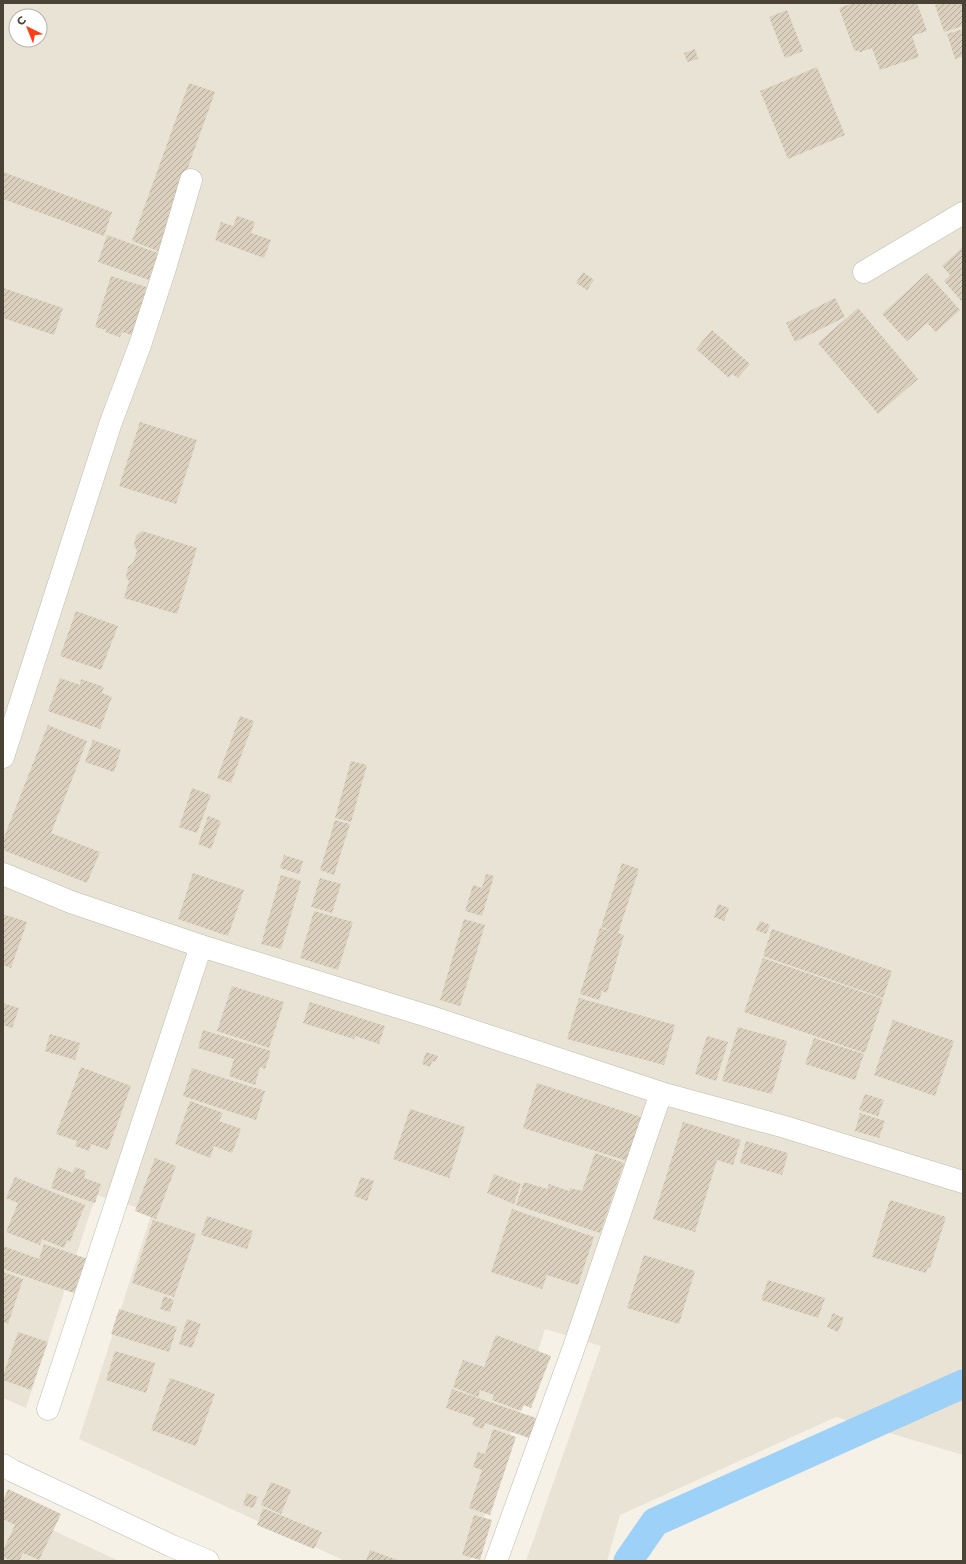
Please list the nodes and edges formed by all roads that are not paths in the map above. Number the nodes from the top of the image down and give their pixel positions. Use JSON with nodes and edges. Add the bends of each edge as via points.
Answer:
{"nodes":[{"id":1,"x":191,"y":180,"type":"dead end"},
{"id":2,"x":963,"y":214,"type":"edge"},
{"id":3,"x":864,"y":272,"type":"dead end"},
{"id":4,"x":3,"y":757,"type":"edge"},
{"id":5,"x":3,"y":874,"type":"edge"},
{"id":6,"x":201,"y":946,"type":"junction"},
{"id":7,"x":661,"y":1094,"type":"junction"},
{"id":8,"x":963,"y":1182,"type":"edge"},
{"id":9,"x":48,"y":1409,"type":"dead end"},
{"id":10,"x":3,"y":1465,"type":"edge"},
{"id":11,"x":208,"y":1561,"type":"edge"},
{"id":12,"x":496,"y":1561,"type":"edge"}],
"edges":[{"from":1,"to":4,"type":"street","via":[[140,345],[111,422]]},
{"from":2,"to":3,"type":"street"},
{"from":5,"to":6,"type":"street","via":[[71,902]]},
{"from":6,"to":7,"type":"street","via":[[434,1018]]},
{"from":6,"to":9,"type":"street"},
{"from":7,"to":8,"type":"street","via":[[785,1127]]},
{"from":7,"to":12,"type":"street","via":[[573,1350]]},
{"from":10,"to":11,"type":"street"}]}
